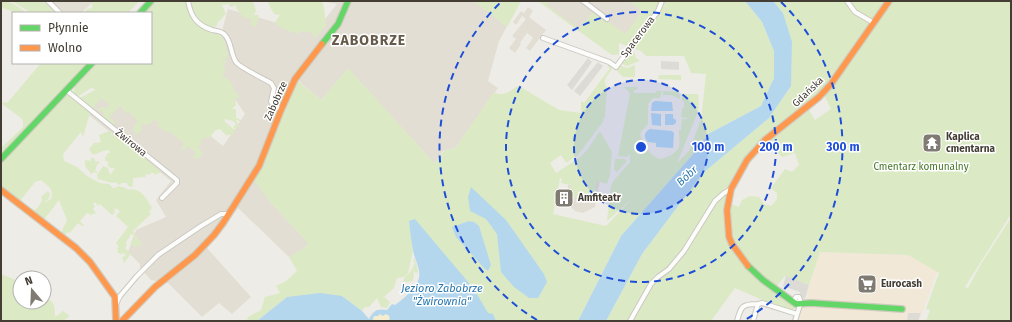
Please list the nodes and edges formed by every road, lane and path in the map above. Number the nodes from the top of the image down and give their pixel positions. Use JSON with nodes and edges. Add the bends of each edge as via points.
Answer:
{"nodes":[{"id":1,"x":48,"y":1,"type":"edge"},
{"id":2,"x":151,"y":1,"type":"edge"},
{"id":3,"x":188,"y":1,"type":"edge"},
{"id":4,"x":348,"y":1,"type":"edge"},
{"id":5,"x":583,"y":1,"type":"edge"},
{"id":6,"x":662,"y":1,"type":"edge"},
{"id":7,"x":847,"y":1,"type":"edge"},
{"id":8,"x":889,"y":1,"type":"edge"},
{"id":9,"x":59,"y":12,"type":"edge"},
{"id":10,"x":141,"y":12,"type":"edge"},
{"id":11,"x":607,"y":19,"type":"dead end"},
{"id":12,"x":874,"y":23,"type":"junction"},
{"id":13,"x":544,"y":38,"type":"dead end"},
{"id":14,"x":91,"y":64,"type":"edge"},
{"id":15,"x":66,"y":90,"type":"junction"},
{"id":16,"x":281,"y":110,"type":"junction"},
{"id":17,"x":1,"y":159,"type":"edge"},
{"id":18,"x":731,"y":189,"type":"junction"},
{"id":19,"x":1,"y":190,"type":"edge"},
{"id":20,"x":162,"y":198,"type":"dead end"},
{"id":21,"x":229,"y":214,"type":"junction"},
{"id":22,"x":116,"y":302,"type":"junction"},
{"id":23,"x":758,"y":304,"type":"junction"},
{"id":24,"x":798,"y":304,"type":"junction"},
{"id":25,"x":902,"y":309,"type":"dead end"},
{"id":26,"x":797,"y":314,"type":"junction"},
{"id":27,"x":754,"y":320,"type":"edge"},
{"id":28,"x":116,"y":321,"type":"edge"},
{"id":29,"x":122,"y":321,"type":"edge"},
{"id":30,"x":630,"y":321,"type":"edge"},
{"id":31,"x":737,"y":321,"type":"edge"},
{"id":32,"x":795,"y":321,"type":"edge"}],
"edges":[{"from":1,"to":9,"type":"street"},
{"from":2,"to":10,"type":"street"},
{"from":3,"to":16,"type":"street","via":[[193,18],[198,23],[223,33],[229,40],[236,63],[271,83],[274,88],[271,102]]},
{"from":4,"to":16,"type":"street","name":"Zabobrze","via":[[338,24],[295,79]]},
{"from":5,"to":11,"type":"street"},
{"from":6,"to":13,"type":"street","name":"Spacerowa","via":[[658,11],[616,67],[609,62]]},
{"from":7,"to":12,"type":"street","via":[[855,12]]},
{"from":8,"to":12,"type":"street","name":"Gdańska"},
{"from":12,"to":18,"type":"street","name":"Gdańska","via":[[819,97],[757,148],[747,160]]},
{"from":14,"to":15,"type":"street"},
{"from":15,"to":17,"type":"street"},
{"from":15,"to":20,"type":"street","name":"Żwirowa","via":[[177,180]]},
{"from":16,"to":21,"type":"street","name":"Zabobrze","via":[[259,166]]},
{"from":18,"to":24,"type":"street","name":"Gdańska","via":[[727,218],[732,244],[754,273]]},
{"from":18,"to":30,"type":"street","name":"Gdańska","via":[[715,202],[684,251],[669,269],[651,284]]},
{"from":19,"to":22,"type":"street","via":[[83,255],[113,292]]},
{"from":21,"to":22,"type":"street","via":[[220,215],[158,255]]},
{"from":21,"to":29,"type":"street","name":"Zabobrze","via":[[195,255],[155,287]]},
{"from":22,"to":28,"type":"street"},
{"from":23,"to":26,"type":"street"},
{"from":23,"to":27,"type":"street"},
{"from":23,"to":31,"type":"street","via":[[748,304],[740,308]]},
{"from":24,"to":25,"type":"street"},
{"from":24,"to":26,"type":"street"},
{"from":26,"to":32,"type":"street"}]}
